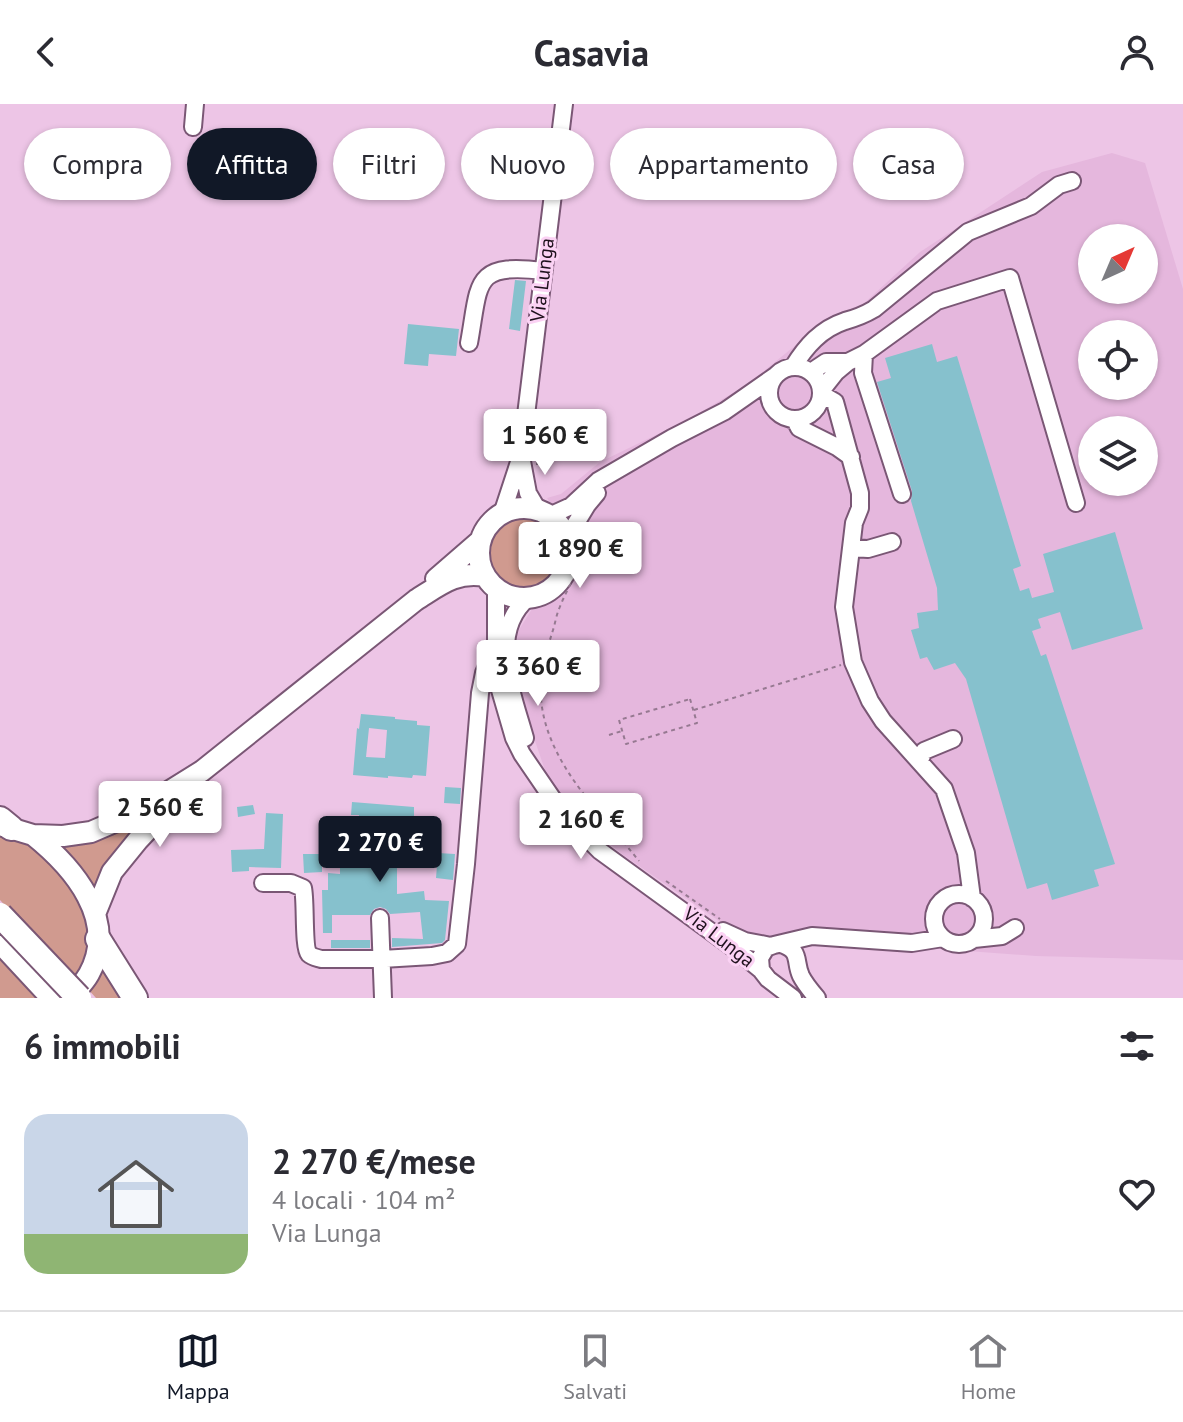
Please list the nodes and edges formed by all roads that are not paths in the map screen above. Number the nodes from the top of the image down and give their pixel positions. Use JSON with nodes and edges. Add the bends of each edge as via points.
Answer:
{"nodes":[{"id":1,"x":195,"y":104,"type":"edge"},
{"id":2,"x":564,"y":104,"type":"edge"},
{"id":3,"x":193,"y":127,"type":"dead end"},
{"id":4,"x":1072,"y":181,"type":"dead end"},
{"id":5,"x":543,"y":271,"type":"junction"},
{"id":6,"x":832,"y":327,"type":"junction"},
{"id":7,"x":469,"y":343,"type":"dead end"},
{"id":8,"x":864,"y":354,"type":"junction"},
{"id":9,"x":826,"y":362,"type":"junction"},
{"id":10,"x":848,"y":362,"type":"junction"},
{"id":11,"x":793,"y":367,"type":"junction"},
{"id":12,"x":811,"y":372,"type":"junction"},
{"id":13,"x":775,"y":376,"type":"junction"},
{"id":14,"x":821,"y":393,"type":"junction"},
{"id":15,"x":771,"y":403,"type":"junction"},
{"id":16,"x":725,"y":411,"type":"junction"},
{"id":17,"x":795,"y":420,"type":"junction"},
{"id":18,"x":521,"y":456,"type":"junction"},
{"id":19,"x":851,"y":457,"type":"junction"},
{"id":20,"x":631,"y":462,"type":"junction"},
{"id":21,"x":902,"y":494,"type":"dead end"},
{"id":22,"x":1076,"y":503,"type":"dead end"},
{"id":23,"x":543,"y":513,"type":"junction"},
{"id":24,"x":502,"y":514,"type":"junction"},
{"id":25,"x":481,"y":540,"type":"junction"},
{"id":26,"x":573,"y":540,"type":"junction"},
{"id":27,"x":892,"y":542,"type":"dead end"},
{"id":28,"x":851,"y":548,"type":"junction"},
{"id":29,"x":491,"y":582,"type":"junction"},
{"id":30,"x":528,"y":598,"type":"junction"},
{"id":31,"x":416,"y":600,"type":"junction"},
{"id":32,"x":495,"y":649,"type":"junction"},
{"id":33,"x":498,"y":677,"type":"junction"},
{"id":34,"x":482,"y":685,"type":"junction"},
{"id":35,"x":953,"y":739,"type":"dead end"},
{"id":36,"x":920,"y":760,"type":"junction"},
{"id":37,"x":202,"y":771,"type":"junction"},
{"id":38,"x":534,"y":771,"type":"junction"},
{"id":39,"x":11,"y":827,"type":"edge"},
{"id":40,"x":968,"y":862,"type":"junction"},
{"id":41,"x":263,"y":883,"type":"dead end"},
{"id":42,"x":950,"y":896,"type":"junction"},
{"id":43,"x":972,"y":898,"type":"junction"},
{"id":44,"x":676,"y":905,"type":"junction"},
{"id":45,"x":95,"y":914,"type":"junction"},
{"id":46,"x":0,"y":915,"type":"edge"},
{"id":47,"x":983,"y":915,"type":"junction"},
{"id":48,"x":380,"y":918,"type":"dead end"},
{"id":49,"x":934,"y":918,"type":"junction"},
{"id":50,"x":821,"y":938,"type":"junction"},
{"id":51,"x":943,"y":938,"type":"junction"},
{"id":52,"x":98,"y":939,"type":"junction"},
{"id":53,"x":974,"y":939,"type":"junction"},
{"id":54,"x":0,"y":940,"type":"edge"},
{"id":55,"x":903,"y":942,"type":"junction"},
{"id":56,"x":776,"y":945,"type":"junction"},
{"id":57,"x":382,"y":959,"type":"junction"},
{"id":58,"x":798,"y":964,"type":"junction"},
{"id":59,"x":766,"y":976,"type":"junction"},
{"id":60,"x":54,"y":998,"type":"edge"},
{"id":61,"x":69,"y":998,"type":"edge"},
{"id":62,"x":79,"y":998,"type":"edge"},
{"id":63,"x":135,"y":998,"type":"edge"},
{"id":64,"x":383,"y":998,"type":"edge"},
{"id":65,"x":793,"y":998,"type":"edge"},
{"id":66,"x":817,"y":998,"type":"edge"}],
"edges":[{"from":1,"to":3,"type":"street"},
{"from":2,"to":5,"type":"street","name":"Via Lunga"},
{"from":4,"to":6,"type":"street","via":[[1031,206],[968,232],[874,309]]},
{"from":5,"to":7,"type":"street","via":[[505,269],[488,274],[479,288]]},
{"from":5,"to":18,"type":"street","name":"Via Lunga"},
{"from":6,"to":9,"type":"street"},
{"from":6,"to":11,"type":"street","via":[[804,349]]},
{"from":8,"to":10,"type":"street"},
{"from":8,"to":21,"type":"street","via":[[863,373]]},
{"from":8,"to":22,"type":"street","via":[[937,301],[1010,278]]},
{"from":9,"to":10,"type":"street"},
{"from":9,"to":12,"type":"street"},
{"from":10,"to":14,"type":"street"},
{"from":11,"to":12,"type":"street"},
{"from":11,"to":13,"type":"street"},
{"from":12,"to":14,"type":"street"},
{"from":13,"to":15,"type":"street","via":[[769,389]]},
{"from":13,"to":16,"type":"street"},
{"from":14,"to":17,"type":"street","via":[[816,409]]},
{"from":14,"to":19,"type":"street","via":[[835,402]]},
{"from":15,"to":16,"type":"street"},
{"from":15,"to":17,"type":"street","via":[[782,416]]},
{"from":16,"to":20,"type":"street"},
{"from":17,"to":19,"type":"street","via":[[799,428]]},
{"from":18,"to":23,"type":"street","name":"Via Lunga","via":[[528,493]]},
{"from":18,"to":24,"type":"street","name":"Via Lunga"},
{"from":19,"to":28,"type":"street","via":[[860,493]]},
{"from":20,"to":23,"type":"street","via":[[598,481],[571,506]]},
{"from":20,"to":26,"type":"street","via":[[587,505]]},
{"from":23,"to":24,"type":"main road","via":[[519,509]]},
{"from":23,"to":26,"type":"main road","name":"Via Lunga"},
{"from":24,"to":25,"type":"main road","name":"Via Lunga"},
{"from":25,"to":29,"type":"main road","name":"Via Lunga","via":[[480,563]]},
{"from":25,"to":31,"type":"main road"},
{"from":26,"to":30,"type":"main road","name":"Via Lunga","via":[[562,577],[546,592]]},
{"from":27,"to":28,"type":"street"},
{"from":28,"to":36,"type":"street","via":[[844,607],[853,662],[883,721]]},
{"from":29,"to":30,"type":"main road","via":[[514,597]]},
{"from":29,"to":31,"type":"main road","via":[[470,573],[453,577]]},
{"from":29,"to":32,"type":"street","name":"Via Lunga"},
{"from":30,"to":38,"type":"street","name":"Via Lunga","via":[[510,620],[506,655]]},
{"from":31,"to":37,"type":"main road"},
{"from":32,"to":33,"type":"street","name":"Via Lunga"},
{"from":32,"to":34,"type":"street","name":"Via Lunga"},
{"from":33,"to":34,"type":"street"},
{"from":33,"to":38,"type":"street","name":"Via Lunga","via":[[514,738]]},
{"from":34,"to":57,"type":"street","name":"Via Lunga","via":[[457,944],[447,953]]},
{"from":35,"to":36,"type":"street","via":[[924,751]]},
{"from":36,"to":40,"type":"street","via":[[944,789]]},
{"from":37,"to":39,"type":"main road","via":[[133,814],[91,832],[63,836]]},
{"from":37,"to":45,"type":"main road","via":[[112,872]]},
{"from":38,"to":44,"type":"street","name":"Via Lunga","via":[[585,838]]},
{"from":39,"to":45,"type":"main road","via":[[53,851],[86,892]]},
{"from":40,"to":42,"type":"street"},
{"from":40,"to":43,"type":"street"},
{"from":41,"to":57,"type":"street","name":"Via Lunga","via":[[303,888],[305,943],[313,956]]},
{"from":42,"to":43,"type":"street"},
{"from":42,"to":49,"type":"street","via":[[937,907]]},
{"from":43,"to":47,"type":"street"},
{"from":44,"to":56,"type":"street","name":"Via Lunga","via":[[738,939]]},
{"from":44,"to":59,"type":"street","name":"Via Lunga"},
{"from":45,"to":52,"type":"main road"},
{"from":46,"to":62,"type":"highway","bridge":true},
{"from":47,"to":53,"type":"street"},
{"from":47,"to":53,"type":"street","via":[[992,923],[1017,928],[1002,936]]},
{"from":48,"to":57,"type":"street"},
{"from":49,"to":51,"type":"street"},
{"from":49,"to":55,"type":"street"},
{"from":50,"to":55,"type":"street"},
{"from":50,"to":56,"type":"street"},
{"from":50,"to":58,"type":"street"},
{"from":51,"to":53,"type":"street","via":[[955,944]]},
{"from":51,"to":55,"type":"street"},
{"from":52,"to":61,"type":"main road","via":[[90,973]]},
{"from":52,"to":63,"type":"highway"},
{"from":54,"to":60,"type":"highway"},
{"from":56,"to":58,"type":"street","via":[[792,949]]},
{"from":56,"to":59,"type":"street","via":[[760,958]]},
{"from":57,"to":64,"type":"street"},
{"from":58,"to":59,"type":"street","via":[[790,979],[778,982]]},
{"from":58,"to":66,"type":"street"},
{"from":59,"to":65,"type":"street","name":"Via Lunga"}]}
